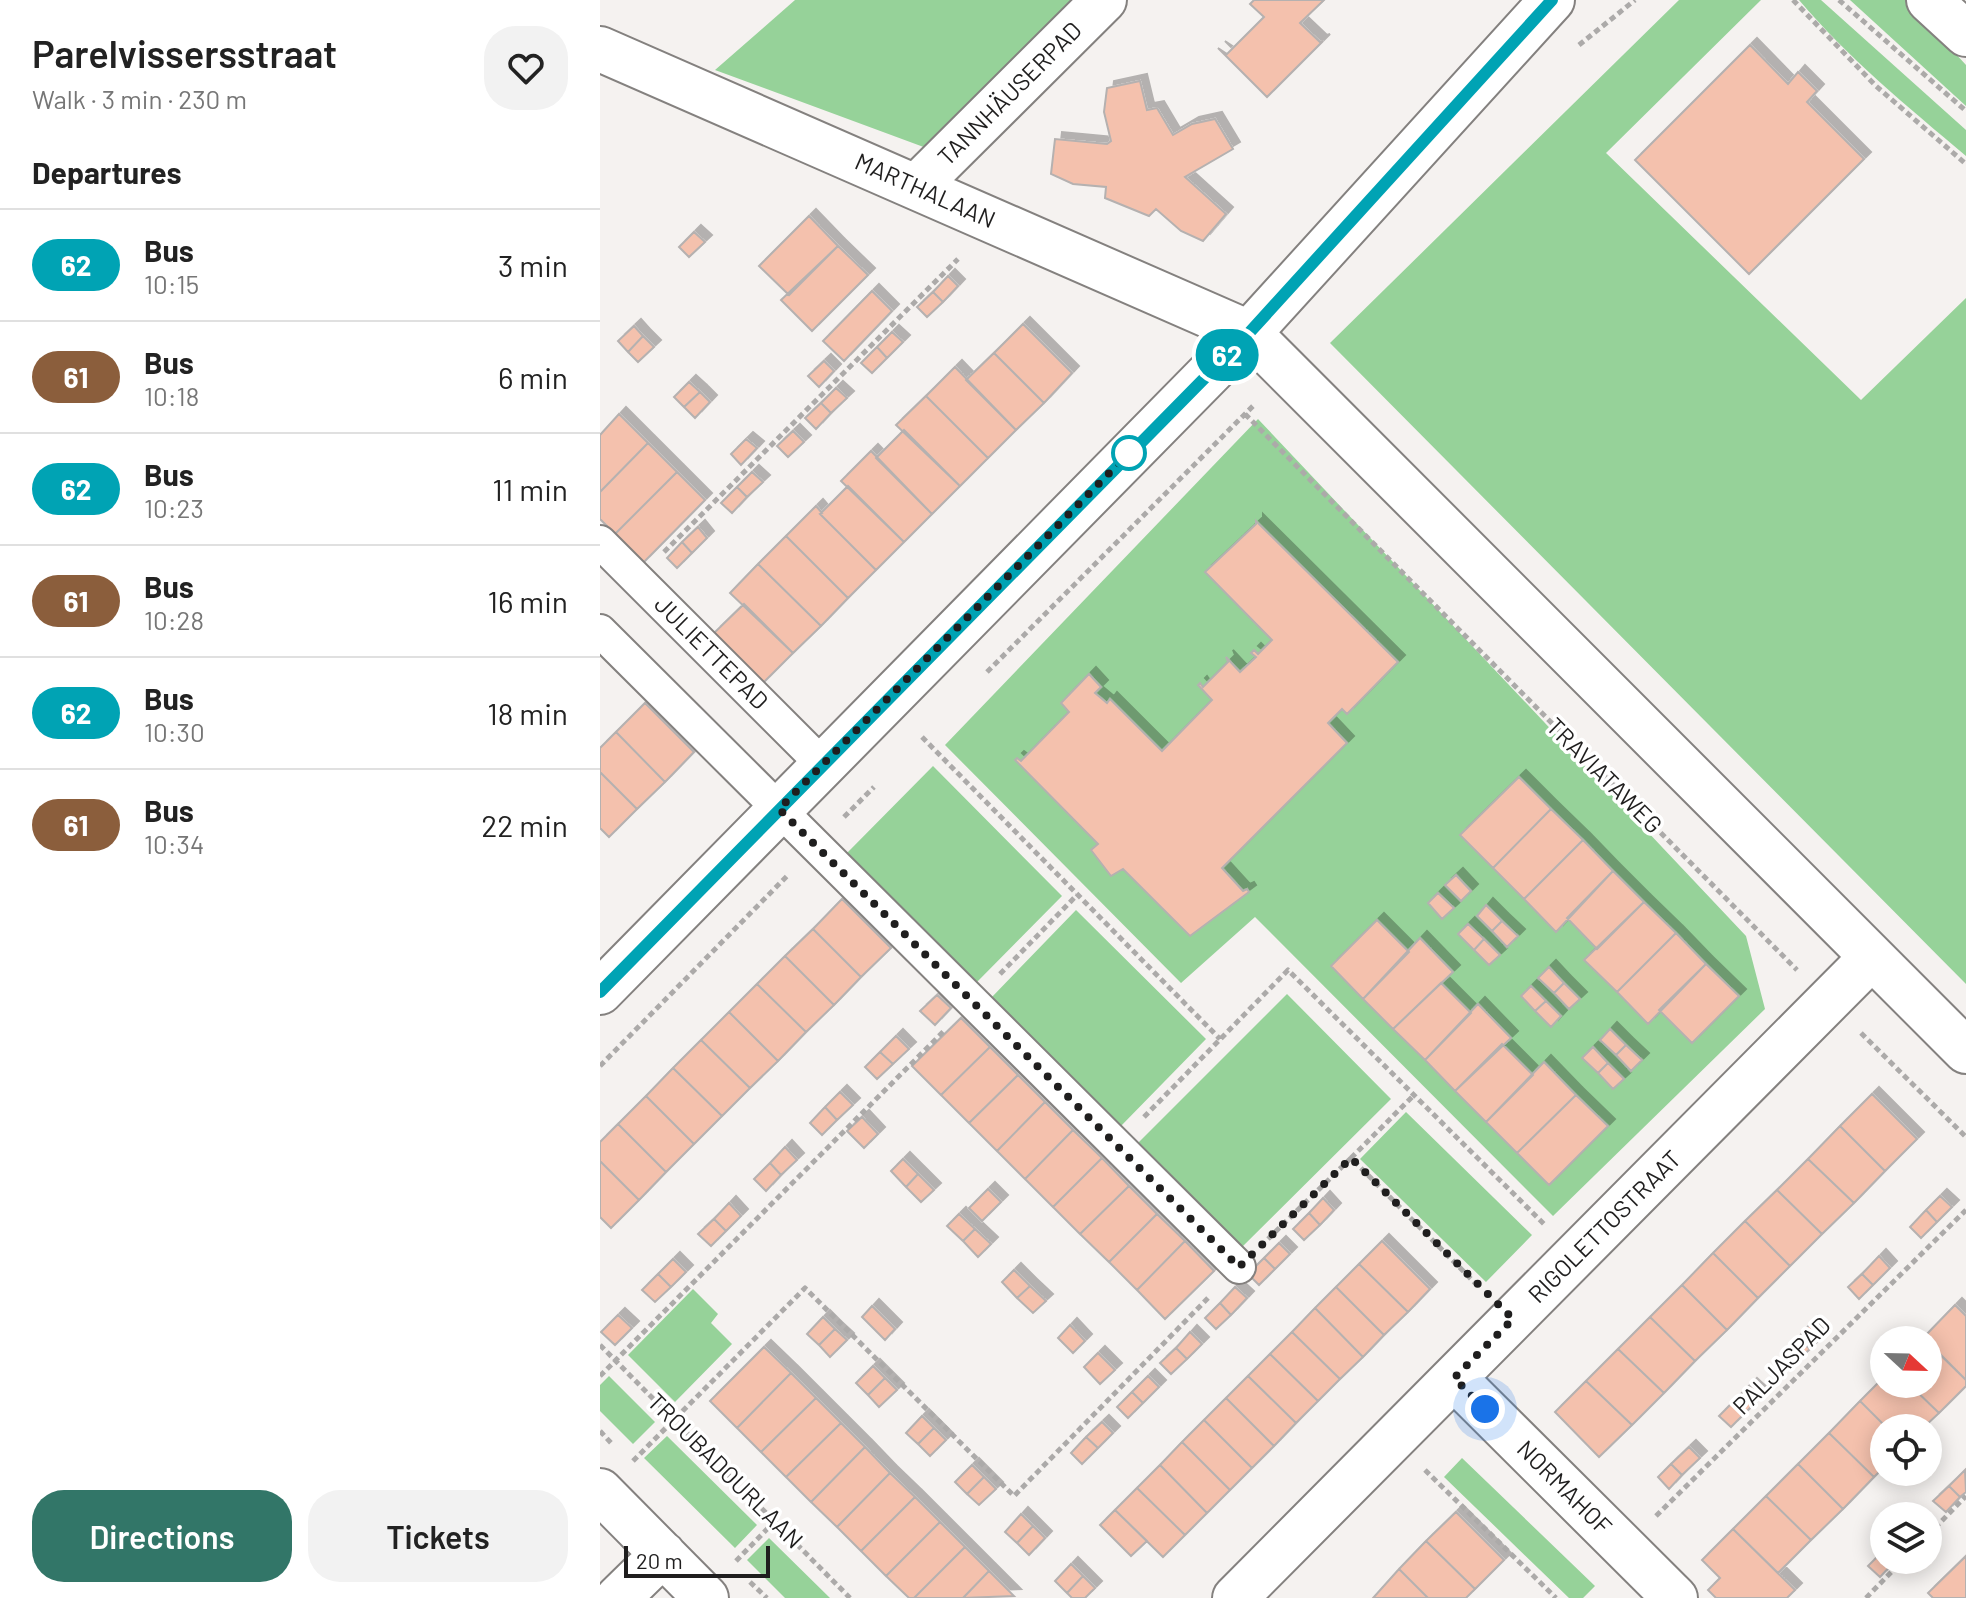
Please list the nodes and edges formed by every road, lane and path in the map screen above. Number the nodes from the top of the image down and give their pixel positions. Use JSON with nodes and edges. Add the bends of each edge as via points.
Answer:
{"nodes":[{"id":1,"x":1104,"y":0,"type":"edge"},
{"id":2,"x":1552,"y":0,"type":"edge"},
{"id":3,"x":1793,"y":0,"type":"edge"},
{"id":4,"x":1839,"y":0,"type":"edge"},
{"id":5,"x":1929,"y":0,"type":"edge"},
{"id":6,"x":1966,"y":34,"type":"edge"},
{"id":7,"x":600,"y":49,"type":"edge"},
{"id":8,"x":1966,"y":111,"type":"edge"},
{"id":9,"x":1966,"y":164,"type":"edge"},
{"id":10,"x":916,"y":187,"type":"junction"},
{"id":11,"x":958,"y":259,"type":"dead end"},
{"id":12,"x":1249,"y":333,"type":"junction"},
{"id":13,"x":1288,"y":371,"type":"junction"},
{"id":14,"x":1245,"y":414,"type":"junction"},
{"id":15,"x":774,"y":428,"type":"dead end"},
{"id":16,"x":782,"y":436,"type":"junction"},
{"id":17,"x":600,"y":542,"type":"edge"},
{"id":18,"x":636,"y":579,"type":"junction"},
{"id":19,"x":600,"y":631,"type":"edge"},
{"id":20,"x":977,"y":682,"type":"dead end"},
{"id":21,"x":933,"y":726,"type":"dead end"},
{"id":22,"x":822,"y":764,"type":"junction"},
{"id":23,"x":879,"y":781,"type":"dead end"},
{"id":24,"x":779,"y":809,"type":"junction"},
{"id":25,"x":816,"y":846,"type":"junction"},
{"id":26,"x":1077,"y":895,"type":"junction"},
{"id":27,"x":1872,"y":957,"type":"junction"},
{"id":28,"x":600,"y":992,"type":"edge"},
{"id":29,"x":1829,"y":1001,"type":"junction"},
{"id":30,"x":972,"y":1002,"type":"junction"},
{"id":31,"x":1220,"y":1039,"type":"junction"},
{"id":32,"x":1966,"y":1051,"type":"edge"},
{"id":33,"x":600,"y":1066,"type":"edge"},
{"id":34,"x":1414,"y":1095,"type":"junction"},
{"id":35,"x":1966,"y":1137,"type":"edge"},
{"id":36,"x":1116,"y":1145,"type":"junction"},
{"id":37,"x":1351,"y":1158,"type":"junction"},
{"id":38,"x":1966,"y":1210,"type":"edge"},
{"id":39,"x":1576,"y":1256,"type":"junction"},
{"id":40,"x":1239,"y":1267,"type":"junction"},
{"id":41,"x":1513,"y":1319,"type":"junction"},
{"id":42,"x":600,"y":1345,"type":"edge"},
{"id":43,"x":615,"y":1361,"type":"junction"},
{"id":44,"x":600,"y":1376,"type":"edge"},
{"id":45,"x":1454,"y":1378,"type":"junction"},
{"id":46,"x":674,"y":1420,"type":"junction"},
{"id":47,"x":1424,"y":1470,"type":"dead end"},
{"id":48,"x":616,"y":1476,"type":"edge"},
{"id":49,"x":1966,"y":1496,"type":"edge"},
{"id":50,"x":775,"y":1521,"type":"junction"},
{"id":51,"x":1942,"y":1521,"type":"edge"},
{"id":52,"x":1624,"y":1548,"type":"junction"},
{"id":53,"x":663,"y":1554,"type":"junction"},
{"id":54,"x":733,"y":1564,"type":"dead end"},
{"id":55,"x":1889,"y":1574,"type":"edge"},
{"id":56,"x":618,"y":1598,"type":"edge"},
{"id":57,"x":706,"y":1598,"type":"edge"},
{"id":58,"x":850,"y":1598,"type":"edge"},
{"id":59,"x":1235,"y":1598,"type":"edge"},
{"id":60,"x":1556,"y":1598,"type":"edge"},
{"id":61,"x":1675,"y":1598,"type":"edge"},
{"id":62,"x":1866,"y":1598,"type":"edge"}],
"edges":[{"from":1,"to":10,"type":"street","name":"TANNHÄUSERPAD"},
{"from":2,"to":12,"type":"street"},
{"from":3,"to":9,"type":"path","via":[[1876,86]]},
{"from":4,"to":8,"type":"path"},
{"from":5,"to":6,"type":"street"},
{"from":7,"to":10,"type":"street","name":"MARTHALAAN"},
{"from":10,"to":12,"type":"street","name":"MARTHALAAN"},
{"from":11,"to":16,"type":"path"},
{"from":12,"to":13,"type":"street"},
{"from":12,"to":22,"type":"street"},
{"from":13,"to":14,"type":"path"},
{"from":13,"to":27,"type":"street"},
{"from":14,"to":20,"type":"path"},
{"from":14,"to":29,"type":"path","name":"TRAVIATAWEG"},
{"from":15,"to":16,"type":"path"},
{"from":16,"to":18,"type":"path"},
{"from":17,"to":18,"type":"street","name":"JULIETTEPAD"},
{"from":18,"to":22,"type":"street","name":"JULIETTEPAD"},
{"from":19,"to":24,"type":"street"},
{"from":21,"to":26,"type":"path","via":[[922,737]]},
{"from":22,"to":24,"type":"street"},
{"from":23,"to":25,"type":"path"},
{"from":24,"to":25,"type":"street"},
{"from":24,"to":28,"type":"street"},
{"from":25,"to":30,"type":"street"},
{"from":25,"to":33,"type":"path"},
{"from":26,"to":30,"type":"path"},
{"from":26,"to":31,"type":"path"},
{"from":27,"to":29,"type":"street","name":"RIGOLETTOSTRAAT"},
{"from":27,"to":32,"type":"street"},
{"from":29,"to":35,"type":"path","name":"TRAVIATAWEG"},
{"from":29,"to":39,"type":"street","name":"RIGOLETTOSTRAAT"},
{"from":30,"to":36,"type":"street"},
{"from":30,"to":43,"type":"path"},
{"from":31,"to":34,"type":"path","via":[[1288,970]]},
{"from":31,"to":36,"type":"path"},
{"from":34,"to":37,"type":"path"},
{"from":34,"to":39,"type":"path"},
{"from":36,"to":40,"type":"street"},
{"from":37,"to":40,"type":"path"},
{"from":37,"to":41,"type":"path"},
{"from":38,"to":52,"type":"path","name":"PALJASPAD"},
{"from":39,"to":41,"type":"street","name":"RIGOLETTOSTRAAT"},
{"from":40,"to":46,"type":"path","via":[[1014,1496],[805,1288]]},
{"from":41,"to":45,"type":"street","name":"RIGOLETTOSTRAAT"},
{"from":42,"to":43,"type":"path","name":"TROUBADOURLAAN"},
{"from":43,"to":44,"type":"path"},
{"from":43,"to":46,"type":"path","name":"TROUBADOURLAAN"},
{"from":45,"to":52,"type":"street","name":"NORMAHOF"},
{"from":45,"to":59,"type":"street","name":"RIGOLETTOSTRAAT"},
{"from":46,"to":48,"type":"path"},
{"from":46,"to":50,"type":"path","name":"TROUBADOURLAAN"},
{"from":47,"to":60,"type":"path"},
{"from":48,"to":53,"type":"street"},
{"from":49,"to":51,"type":"path"},
{"from":50,"to":54,"type":"path"},
{"from":50,"to":58,"type":"path","name":"TROUBADOURLAAN"},
{"from":52,"to":61,"type":"street","name":"NORMAHOF"},
{"from":53,"to":56,"type":"street"},
{"from":53,"to":57,"type":"street"},
{"from":55,"to":62,"type":"path"}]}
